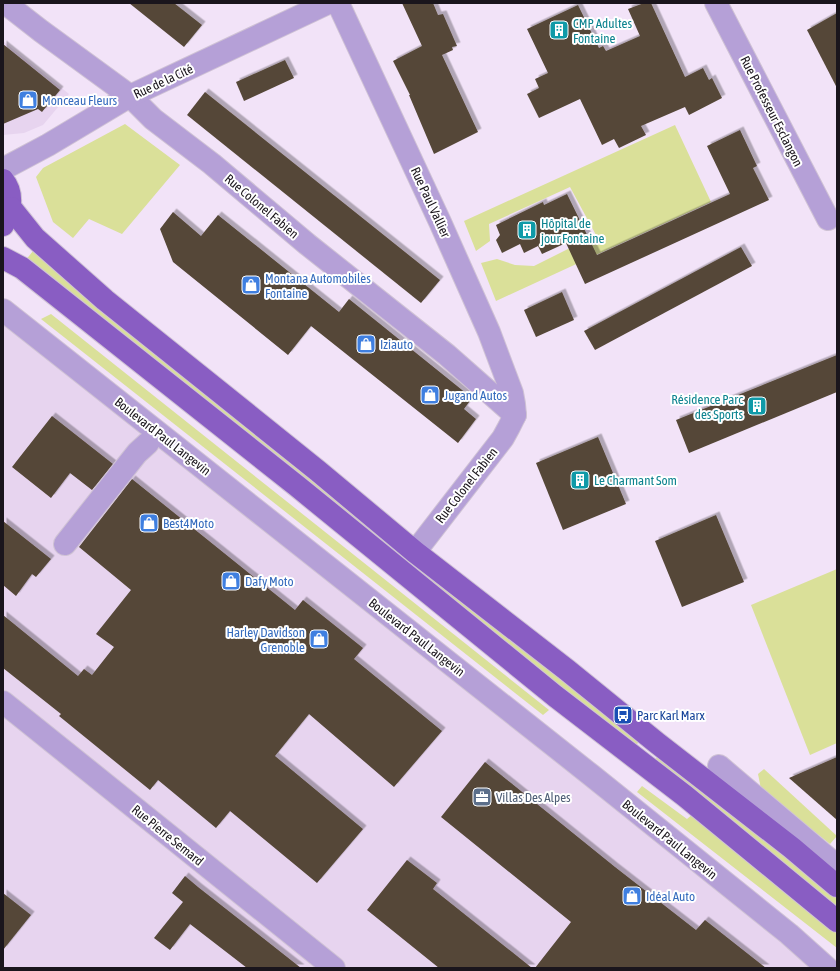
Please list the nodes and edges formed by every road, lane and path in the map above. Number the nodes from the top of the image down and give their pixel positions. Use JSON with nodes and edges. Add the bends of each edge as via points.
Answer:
{"nodes":[{"id":1,"x":5,"y":3,"type":"edge"},
{"id":2,"x":328,"y":3,"type":"edge"},
{"id":3,"x":338,"y":3,"type":"edge"},
{"id":4,"x":716,"y":3,"type":"edge"},
{"id":5,"x":130,"y":96,"type":"junction"},
{"id":6,"x":3,"y":169,"type":"edge"},
{"id":7,"x":3,"y":180,"type":"edge"},
{"id":8,"x":7,"y":217,"type":"edge"},
{"id":9,"x":828,"y":219,"type":"dead end"},
{"id":10,"x":3,"y":258,"type":"edge"},
{"id":11,"x":3,"y":310,"type":"edge"},
{"id":12,"x":514,"y":410,"type":"junction"},
{"id":13,"x":148,"y":443,"type":"dead end"},
{"id":14,"x":65,"y":544,"type":"dead end"},
{"id":15,"x":415,"y":552,"type":"junction"},
{"id":16,"x":3,"y":702,"type":"edge"},
{"id":17,"x":719,"y":766,"type":"dead end"},
{"id":18,"x":837,"y":866,"type":"edge"},
{"id":19,"x":837,"y":886,"type":"edge"},
{"id":20,"x":837,"y":921,"type":"edge"},
{"id":21,"x":334,"y":968,"type":"edge"},
{"id":22,"x":827,"y":968,"type":"edge"}],
"edges":[{"from":1,"to":5,"type":"street","name":"Rue Colonel Fabien"},
{"from":2,"to":5,"type":"street","name":"Rue de la Cité"},
{"from":3,"to":12,"type":"street","name":"Rue Paul Vallier","via":[[489,332],[512,393]]},
{"from":4,"to":9,"type":"street","name":"Rue Professeur Esclangon"},
{"from":5,"to":6,"type":"street","name":"Rue de la Cité"},
{"from":5,"to":12,"type":"street","name":"Rue Colonel Fabien","via":[[153,119]]},
{"from":7,"to":8,"type":"main road","via":[[10,195]]},
{"from":8,"to":15,"type":"main road"},
{"from":10,"to":20,"type":"main road","via":[[22,268],[291,481]]},
{"from":11,"to":22,"type":"street","name":"Boulevard Paul Langevin","via":[[591,775],[789,934]]},
{"from":12,"to":15,"type":"street","name":"Rue Colonel Fabien","via":[[509,427],[495,448]]},
{"from":13,"to":14,"type":"street","via":[[137,453]]},
{"from":15,"to":19,"type":"main road","via":[[561,665]]},
{"from":16,"to":21,"type":"street","name":"Rue Pierre Semard"},
{"from":17,"to":18,"type":"street"}]}
